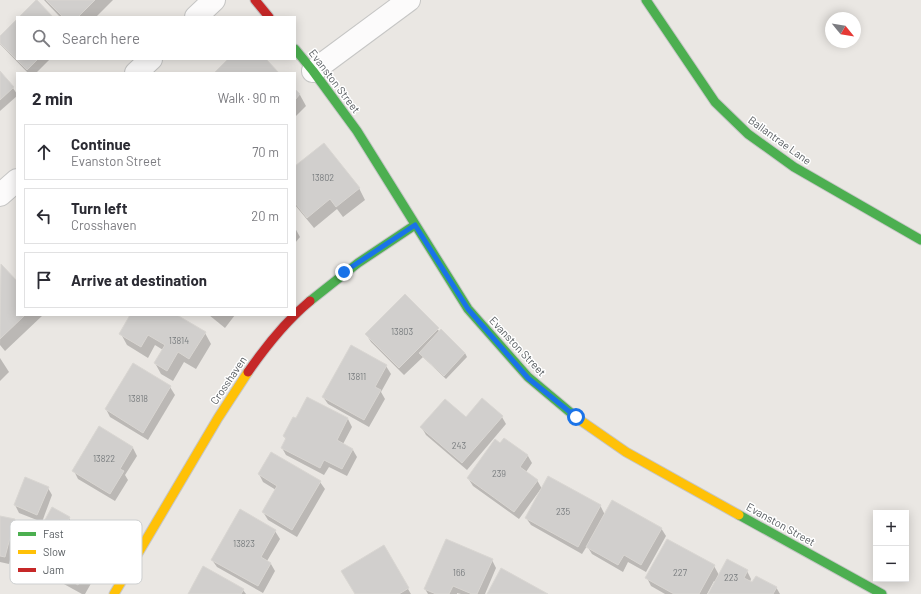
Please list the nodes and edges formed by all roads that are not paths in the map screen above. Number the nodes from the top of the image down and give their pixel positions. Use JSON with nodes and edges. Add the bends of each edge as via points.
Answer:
{"nodes":[{"id":1,"x":214,"y":0,"type":"edge"},
{"id":2,"x":255,"y":0,"type":"edge"},
{"id":3,"x":409,"y":0,"type":"edge"},
{"id":4,"x":649,"y":1,"type":"edge"},
{"id":5,"x":197,"y":16,"type":"edge"},
{"id":6,"x":268,"y":16,"type":"edge"},
{"id":7,"x":296,"y":50,"type":"edge"},
{"id":8,"x":150,"y":60,"type":"edge"},
{"id":9,"x":313,"y":71,"type":"junction"},
{"id":10,"x":137,"y":72,"type":"edge"},
{"id":11,"x":16,"y":181,"type":"edge"},
{"id":12,"x":0,"y":194,"type":"edge"},
{"id":13,"x":415,"y":225,"type":"junction"},
{"id":14,"x":921,"y":240,"type":"edge"},
{"id":15,"x":296,"y":316,"type":"edge"},
{"id":16,"x":296,"y":316,"type":"edge"},
{"id":17,"x":142,"y":547,"type":"edge"},
{"id":18,"x":120,"y":584,"type":"edge"},
{"id":19,"x":114,"y":594,"type":"edge"},
{"id":20,"x":882,"y":594,"type":"edge"}],
"edges":[{"from":1,"to":5,"type":"street"},
{"from":2,"to":6,"type":"street"},
{"from":3,"to":9,"type":"street"},
{"from":4,"to":14,"type":"street","name":"Ballantrae Lane","via":[[715,102],[748,134],[794,167]]},
{"from":7,"to":9,"type":"street","name":"Evanston Street"},
{"from":8,"to":10,"type":"street"},
{"from":9,"to":13,"type":"street","name":"Evanston Street","via":[[357,131]]},
{"from":11,"to":12,"type":"street"},
{"from":13,"to":15,"type":"street","name":"Crosshaven","via":[[344,272]]},
{"from":13,"to":20,"type":"street","name":"Evanston Street","via":[[468,309],[528,378],[576,417],[626,452]]},
{"from":16,"to":17,"type":"street","name":"Crosshaven","via":[[252,366],[219,416]]},
{"from":18,"to":19,"type":"street","name":"Crosshaven"}]}
